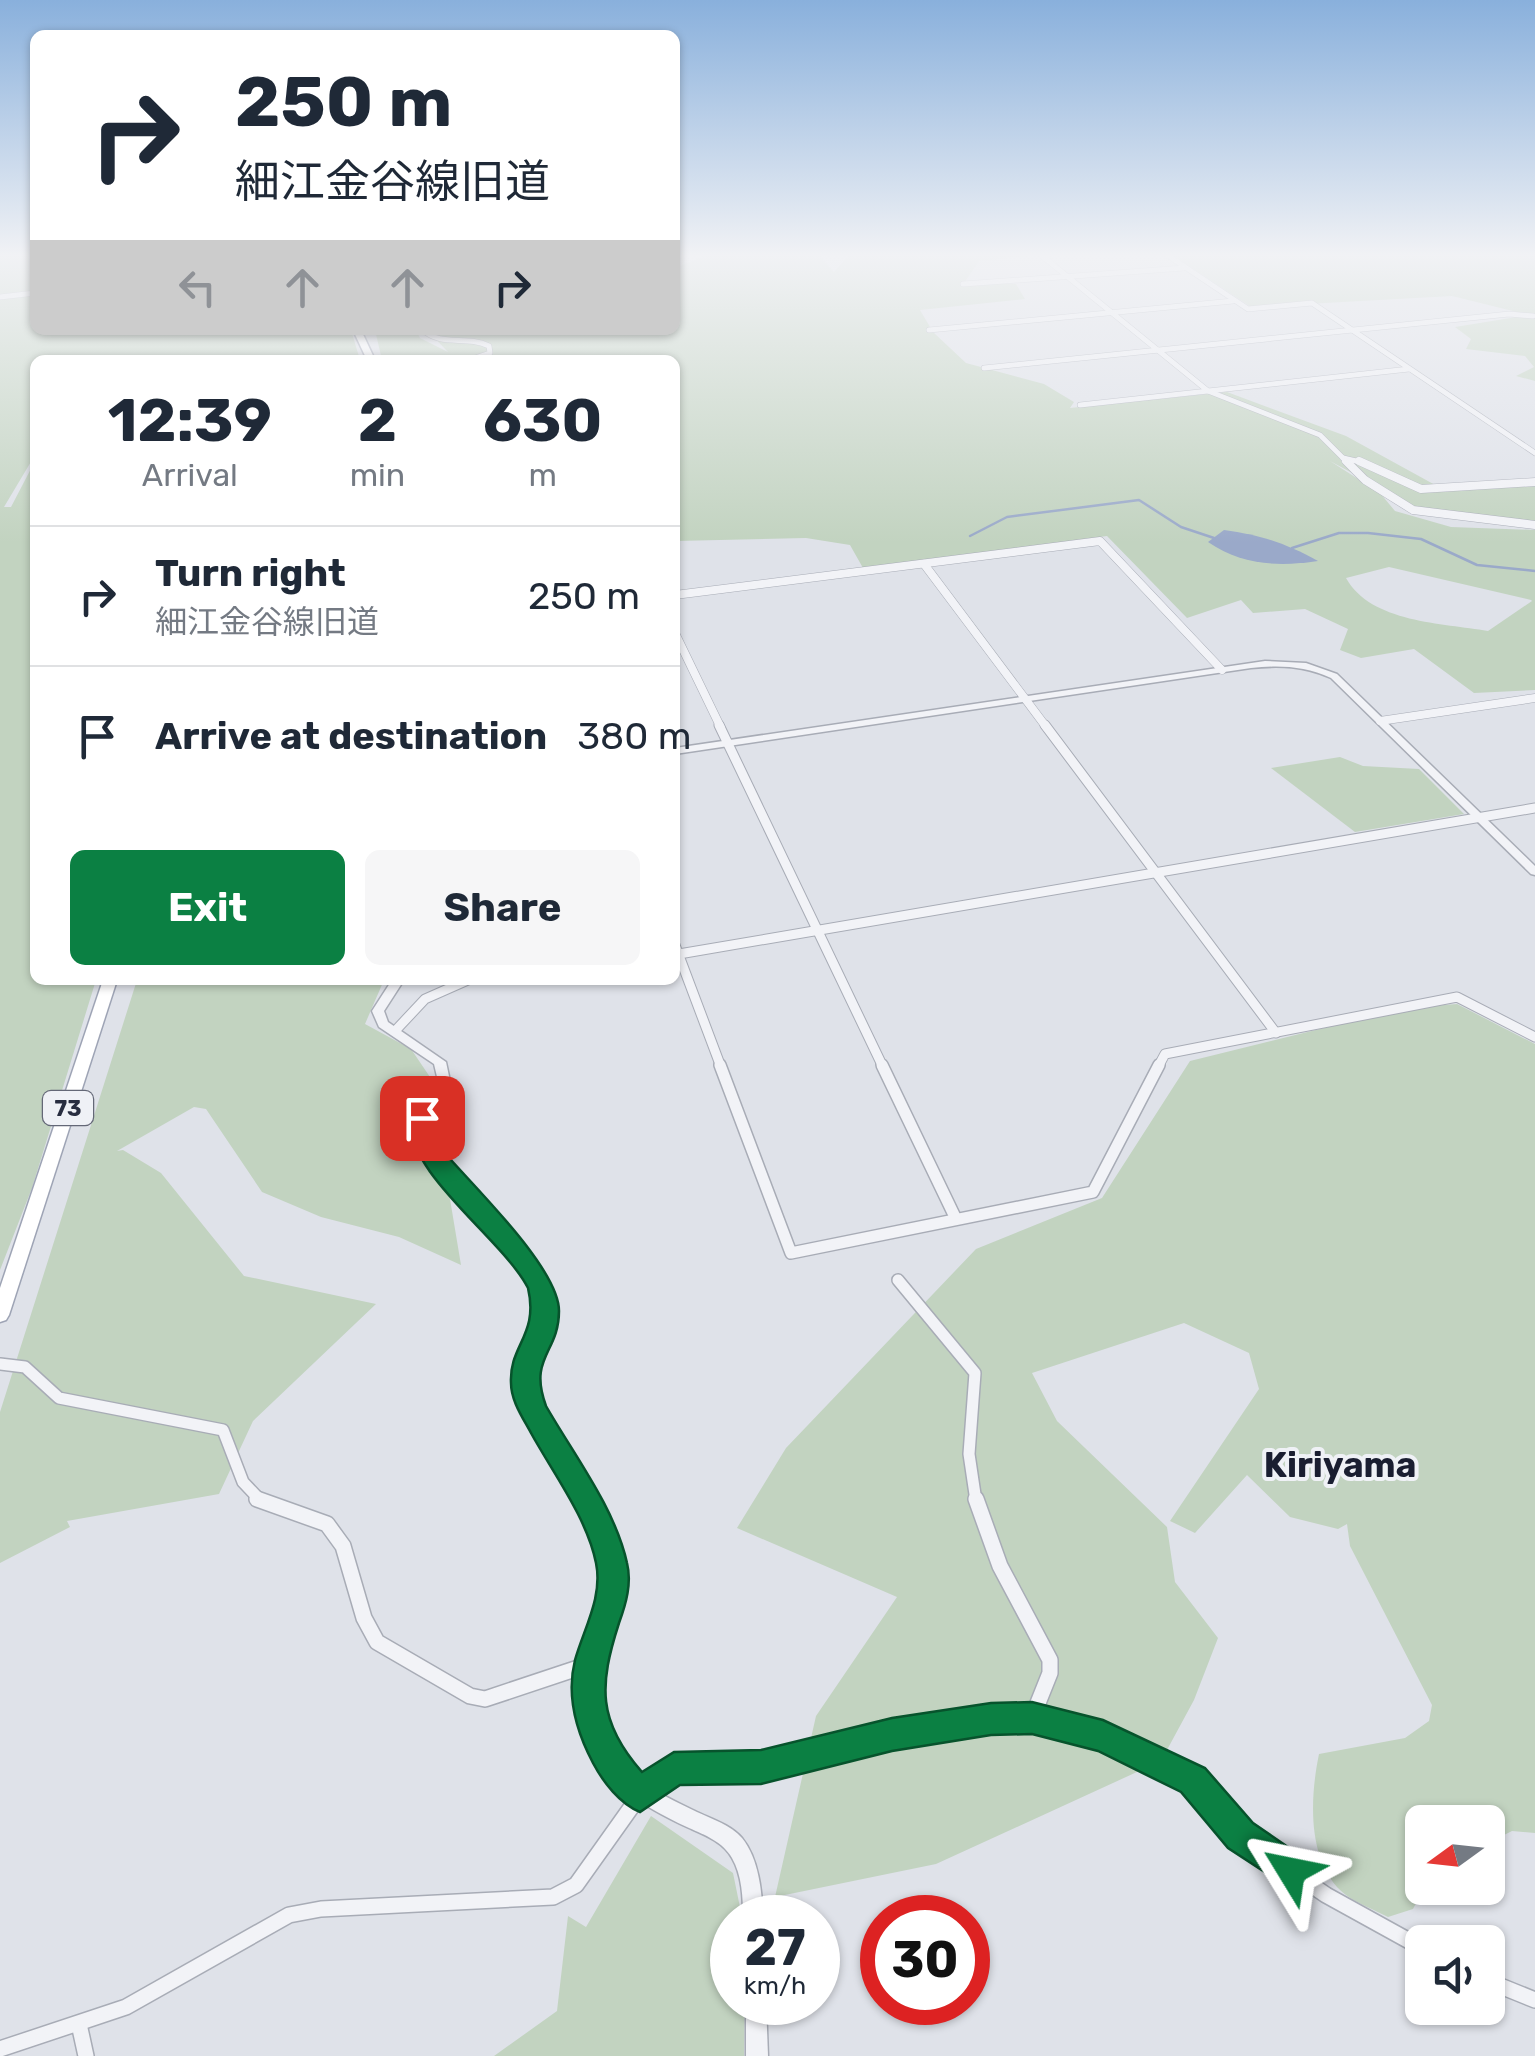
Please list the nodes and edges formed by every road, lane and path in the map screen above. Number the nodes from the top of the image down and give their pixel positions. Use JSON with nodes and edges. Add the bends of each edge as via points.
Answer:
{"nodes":[{"id":1,"x":1149,"y":351,"type":"edge"},
{"id":2,"x":1159,"y":351,"type":"edge"},
{"id":3,"x":1384,"y":351,"type":"edge"},
{"id":4,"x":984,"y":368,"type":"dead end"},
{"id":5,"x":1410,"y":369,"type":"junction"},
{"id":6,"x":1208,"y":391,"type":"junction"},
{"id":7,"x":1080,"y":405,"type":"dead end"},
{"id":8,"x":1535,"y":453,"type":"edge"},
{"id":9,"x":1343,"y":458,"type":"junction"},
{"id":10,"x":1535,"y":482,"type":"edge"},
{"id":11,"x":1535,"y":525,"type":"edge"},
{"id":12,"x":924,"y":564,"type":"junction"},
{"id":13,"x":680,"y":594,"type":"edge"},
{"id":14,"x":680,"y":643,"type":"edge"},
{"id":15,"x":1222,"y":670,"type":"junction"},
{"id":16,"x":1025,"y":698,"type":"junction"},
{"id":17,"x":1535,"y":698,"type":"edge"},
{"id":18,"x":1380,"y":721,"type":"junction"},
{"id":19,"x":728,"y":741,"type":"junction"},
{"id":20,"x":680,"y":750,"type":"edge"},
{"id":21,"x":1535,"y":808,"type":"edge"},
{"id":22,"x":1478,"y":818,"type":"junction"},
{"id":23,"x":1155,"y":872,"type":"junction"},
{"id":24,"x":1535,"y":872,"type":"edge"},
{"id":25,"x":818,"y":929,"type":"junction"},
{"id":26,"x":680,"y":949,"type":"edge"},
{"id":27,"x":680,"y":957,"type":"edge"},
{"id":28,"x":108,"y":985,"type":"edge"},
{"id":29,"x":395,"y":985,"type":"edge"},
{"id":30,"x":457,"y":985,"type":"edge"},
{"id":31,"x":394,"y":1031,"type":"junction"},
{"id":32,"x":1276,"y":1033,"type":"junction"},
{"id":33,"x":1535,"y":1036,"type":"edge"},
{"id":34,"x":956,"y":1219,"type":"junction"},
{"id":35,"x":898,"y":1280,"type":"dead end"},
{"id":36,"x":0,"y":1315,"type":"edge"},
{"id":37,"x":0,"y":1364,"type":"edge"},
{"id":38,"x":590,"y":1664,"type":"junction"},
{"id":39,"x":1032,"y":1718,"type":"junction"},
{"id":40,"x":640,"y":1795,"type":"junction"},
{"id":41,"x":750,"y":1895,"type":"edge"},
{"id":42,"x":1405,"y":1939,"type":"edge"},
{"id":43,"x":1505,"y":1988,"type":"edge"},
{"id":44,"x":1535,"y":2000,"type":"edge"},
{"id":45,"x":79,"y":2024,"type":"junction"},
{"id":46,"x":756,"y":2025,"type":"edge"},
{"id":47,"x":0,"y":2049,"type":"edge"},
{"id":48,"x":86,"y":2056,"type":"edge"},
{"id":49,"x":757,"y":2056,"type":"edge"}],
"edges":[{"from":1,"to":4,"type":"street"},
{"from":2,"to":6,"type":"street"},
{"from":3,"to":5,"type":"street"},
{"from":5,"to":6,"type":"street"},
{"from":5,"to":8,"type":"street"},
{"from":6,"to":7,"type":"street"},
{"from":6,"to":9,"type":"street","via":[[1309,429]]},
{"from":9,"to":10,"type":"street","via":[[1421,489]]},
{"from":9,"to":11,"type":"street","via":[[1413,510]]},
{"from":12,"to":13,"type":"street"},
{"from":12,"to":15,"type":"street","via":[[1100,541]]},
{"from":12,"to":16,"type":"street"},
{"from":14,"to":19,"type":"street"},
{"from":15,"to":16,"type":"street"},
{"from":15,"to":18,"type":"street","via":[[1283,662],[1315,666]]},
{"from":16,"to":19,"type":"street"},
{"from":16,"to":23,"type":"street"},
{"from":17,"to":18,"type":"street"},
{"from":18,"to":22,"type":"street"},
{"from":19,"to":20,"type":"street"},
{"from":19,"to":25,"type":"street"},
{"from":21,"to":22,"type":"street"},
{"from":22,"to":23,"type":"street"},
{"from":22,"to":24,"type":"street"},
{"from":23,"to":25,"type":"street"},
{"from":23,"to":32,"type":"street"},
{"from":25,"to":26,"type":"street"},
{"from":25,"to":34,"type":"street"},
{"from":27,"to":34,"type":"street","via":[[790,1252]]},
{"from":28,"to":36,"type":"main road","number":"73"},
{"from":29,"to":31,"type":"street","via":[[378,1011]]},
{"from":30,"to":31,"type":"street","via":[[425,999]]},
{"from":31,"to":38,"type":"street","via":[[440,1062],[444,1080],[422,1118],[421,1133],[433,1156],[541,1288],[543,1330],[526,1363],[524,1386],[613,1566],[612,1599]]},
{"from":32,"to":33,"type":"street","via":[[1457,997]]},
{"from":32,"to":34,"type":"street","via":[[1165,1054],[1093,1192]]},
{"from":35,"to":39,"type":"street","via":[[974,1372],[969,1448],[977,1504],[1000,1567],[1050,1660]]},
{"from":37,"to":38,"type":"street","via":[[25,1366],[59,1398],[222,1430],[253,1495],[335,1532],[366,1629],[377,1642],[470,1696],[486,1699]]},
{"from":38,"to":40,"type":"street","via":[[588,1706],[597,1738]]},
{"from":39,"to":40,"type":"street","via":[[892,1734],[761,1767],[674,1768]]},
{"from":39,"to":42,"type":"street","via":[[1103,1736],[1193,1780],[1240,1836]]},
{"from":40,"to":41,"type":"street","via":[[736,1845]]},
{"from":40,"to":45,"type":"street","via":[[576,1885],[553,1897],[289,1916],[126,2006]]},
{"from":43,"to":44,"type":"street"},
{"from":45,"to":47,"type":"street"},
{"from":45,"to":48,"type":"street"},
{"from":46,"to":49,"type":"street"}]}
